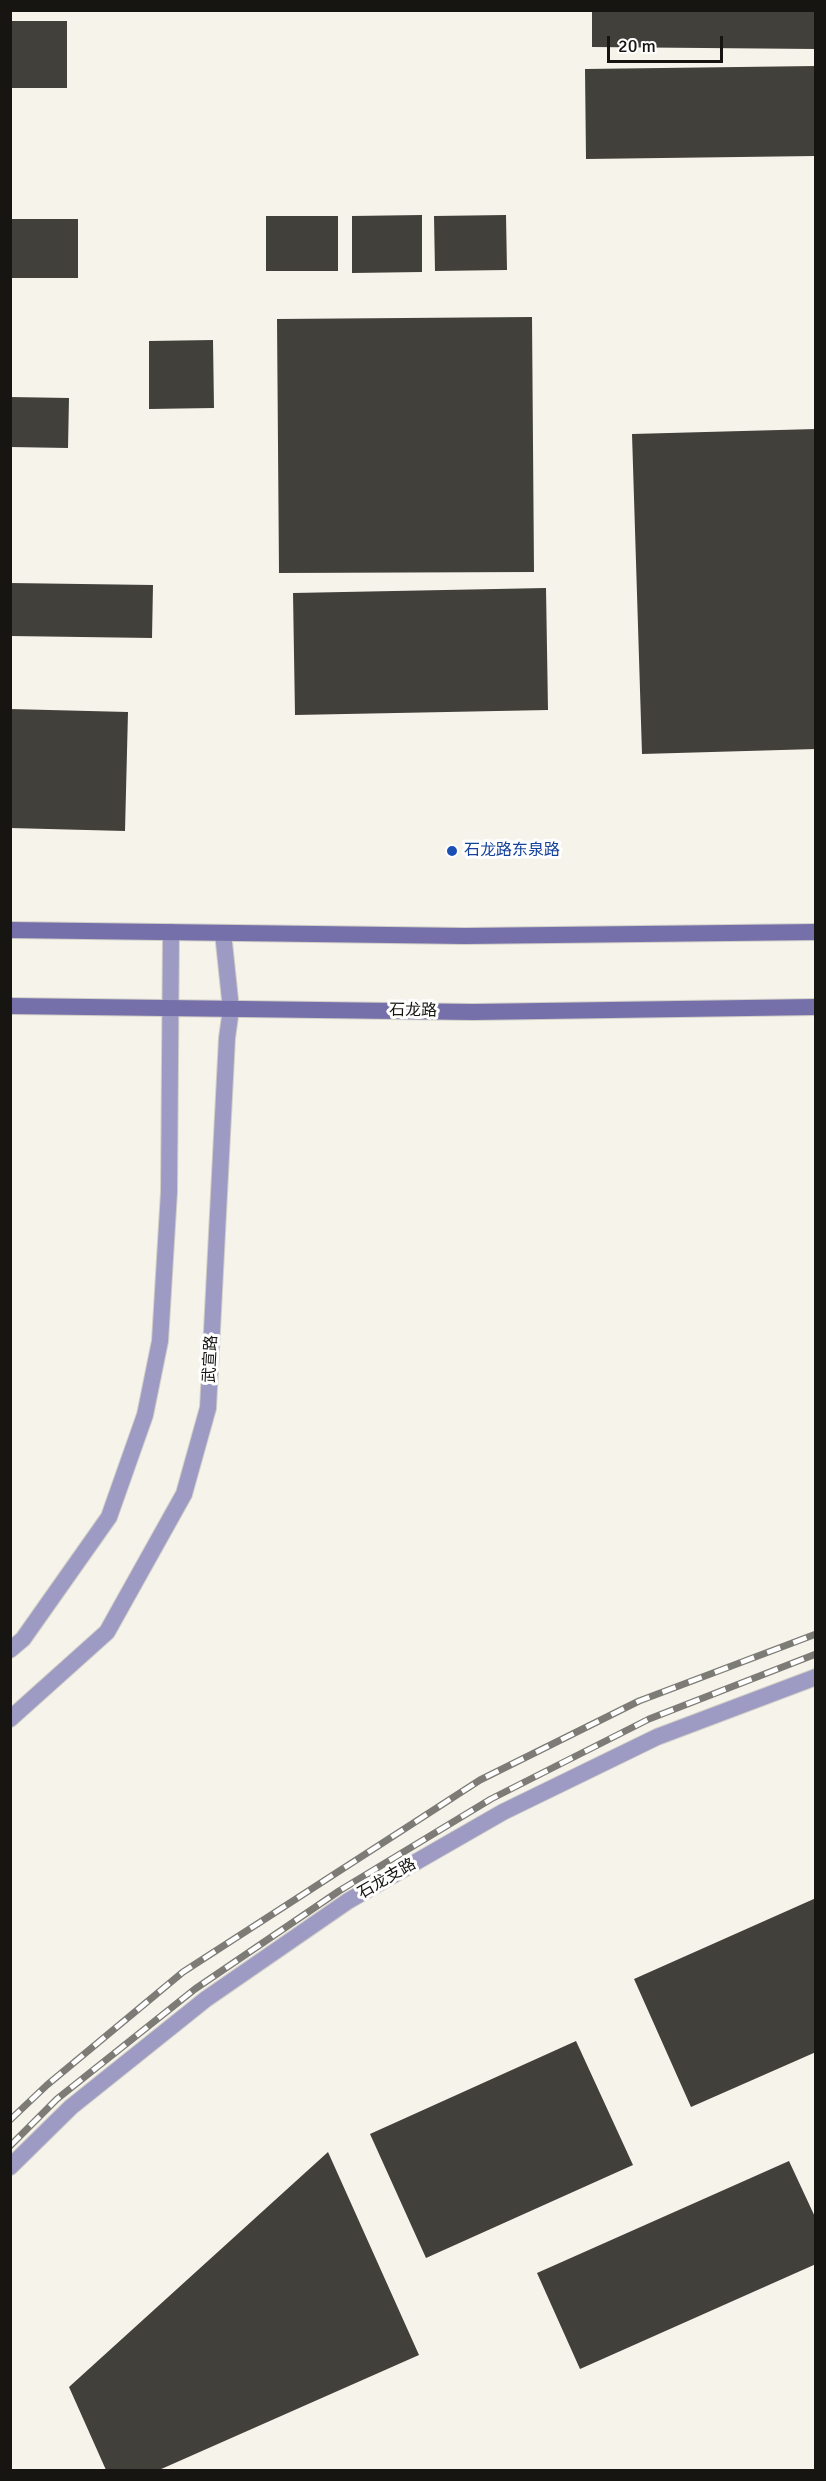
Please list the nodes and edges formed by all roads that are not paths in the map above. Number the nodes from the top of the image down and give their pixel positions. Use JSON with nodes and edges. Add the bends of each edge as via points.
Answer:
{"nodes":[{"id":1,"x":10,"y":930,"type":"edge"},
{"id":2,"x":171,"y":932,"type":"junction"},
{"id":3,"x":816,"y":932,"type":"edge"},
{"id":4,"x":224,"y":933,"type":"junction"},
{"id":5,"x":10,"y":1006,"type":"edge"},
{"id":6,"x":816,"y":1007,"type":"edge"},
{"id":7,"x":172,"y":1009,"type":"junction"},
{"id":8,"x":231,"y":1009,"type":"junction"},
{"id":9,"x":10,"y":1650,"type":"edge"},
{"id":10,"x":816,"y":1677,"type":"edge"},
{"id":11,"x":10,"y":1719,"type":"edge"},
{"id":12,"x":10,"y":2167,"type":"edge"}],
"edges":[{"from":1,"to":2,"type":"main road"},
{"from":2,"to":4,"type":"main road"},
{"from":2,"to":7,"type":"street"},
{"from":3,"to":4,"type":"main road","via":[[465,936]]},
{"from":4,"to":8,"type":"street","name":"武宣路"},
{"from":5,"to":7,"type":"main road","name":"石龙路"},
{"from":6,"to":8,"type":"main road","name":"石龙路","via":[[473,1012]]},
{"from":7,"to":8,"type":"main road","name":"石龙路"},
{"from":7,"to":9,"type":"street","via":[[169,1192],[159,1341],[145,1415],[109,1517],[23,1639]]},
{"from":8,"to":11,"type":"street","name":"武宣路","via":[[208,1408],[184,1494],[107,1632]]},
{"from":10,"to":12,"type":"street","name":"石龙支路","via":[[657,1737],[503,1812],[348,1901],[206,1999],[71,2107]]}]}
